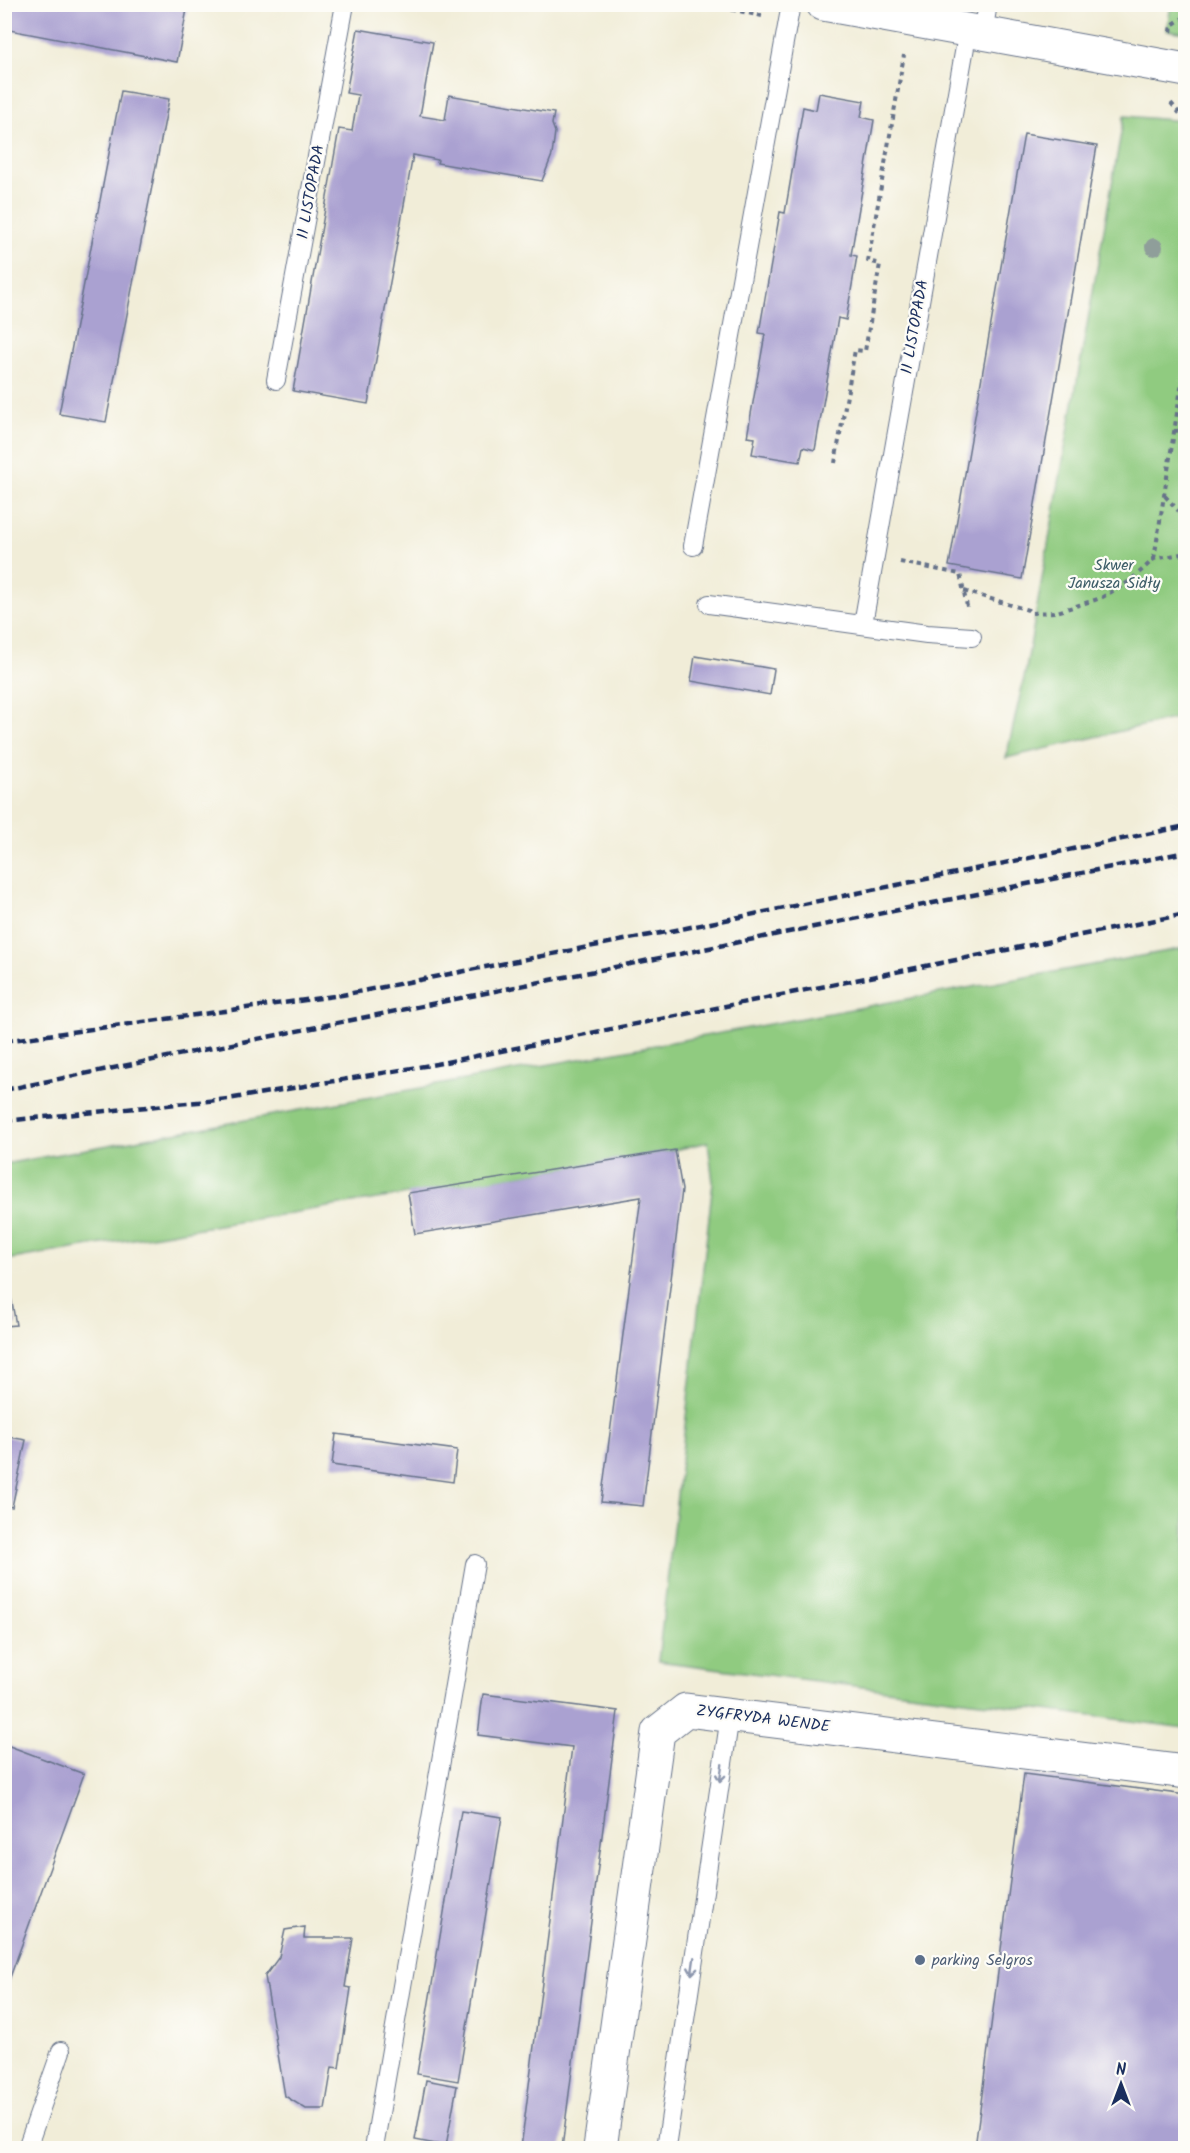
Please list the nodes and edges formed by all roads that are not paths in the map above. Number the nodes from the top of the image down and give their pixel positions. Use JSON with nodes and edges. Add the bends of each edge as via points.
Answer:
{"nodes":[{"id":1,"x":345,"y":4,"type":"edge"},
{"id":2,"x":791,"y":4,"type":"edge"},
{"id":3,"x":823,"y":4,"type":"edge"},
{"id":4,"x":980,"y":23,"type":"edge"},
{"id":5,"x":1185,"y":70,"type":"edge"},
{"id":6,"x":276,"y":380,"type":"dead end"},
{"id":7,"x":693,"y":546,"type":"dead end"},
{"id":8,"x":709,"y":604,"type":"dead end"},
{"id":9,"x":863,"y":624,"type":"junction"},
{"id":10,"x":972,"y":637,"type":"dead end"},
{"id":11,"x":475,"y":1564,"type":"dead end"},
{"id":12,"x":730,"y":1716,"type":"junction"},
{"id":13,"x":1185,"y":1772,"type":"edge"},
{"id":14,"x":61,"y":2051,"type":"dead end"},
{"id":15,"x":27,"y":2148,"type":"edge"},
{"id":16,"x":374,"y":2148,"type":"edge"},
{"id":17,"x":600,"y":2148,"type":"edge"},
{"id":18,"x":666,"y":2148,"type":"edge"}],
"edges":[{"from":1,"to":6,"type":"lane","name":"11 LISTOPADA"},
{"from":2,"to":7,"type":"lane"},
{"from":3,"to":4,"type":"street"},
{"from":4,"to":5,"type":"street"},
{"from":4,"to":9,"type":"lane","name":"11 LISTOPADA"},
{"from":8,"to":9,"type":"lane"},
{"from":9,"to":10,"type":"lane"},
{"from":11,"to":16,"type":"lane"},
{"from":12,"to":13,"type":"street","name":"ZYGFRYDA WENDE"},
{"from":12,"to":17,"type":"street","name":"ZYGFRYDA WENDE","via":[[686,1710],[658,1732]]},
{"from":12,"to":18,"type":"lane","one_way":true},
{"from":14,"to":15,"type":"lane"}]}
